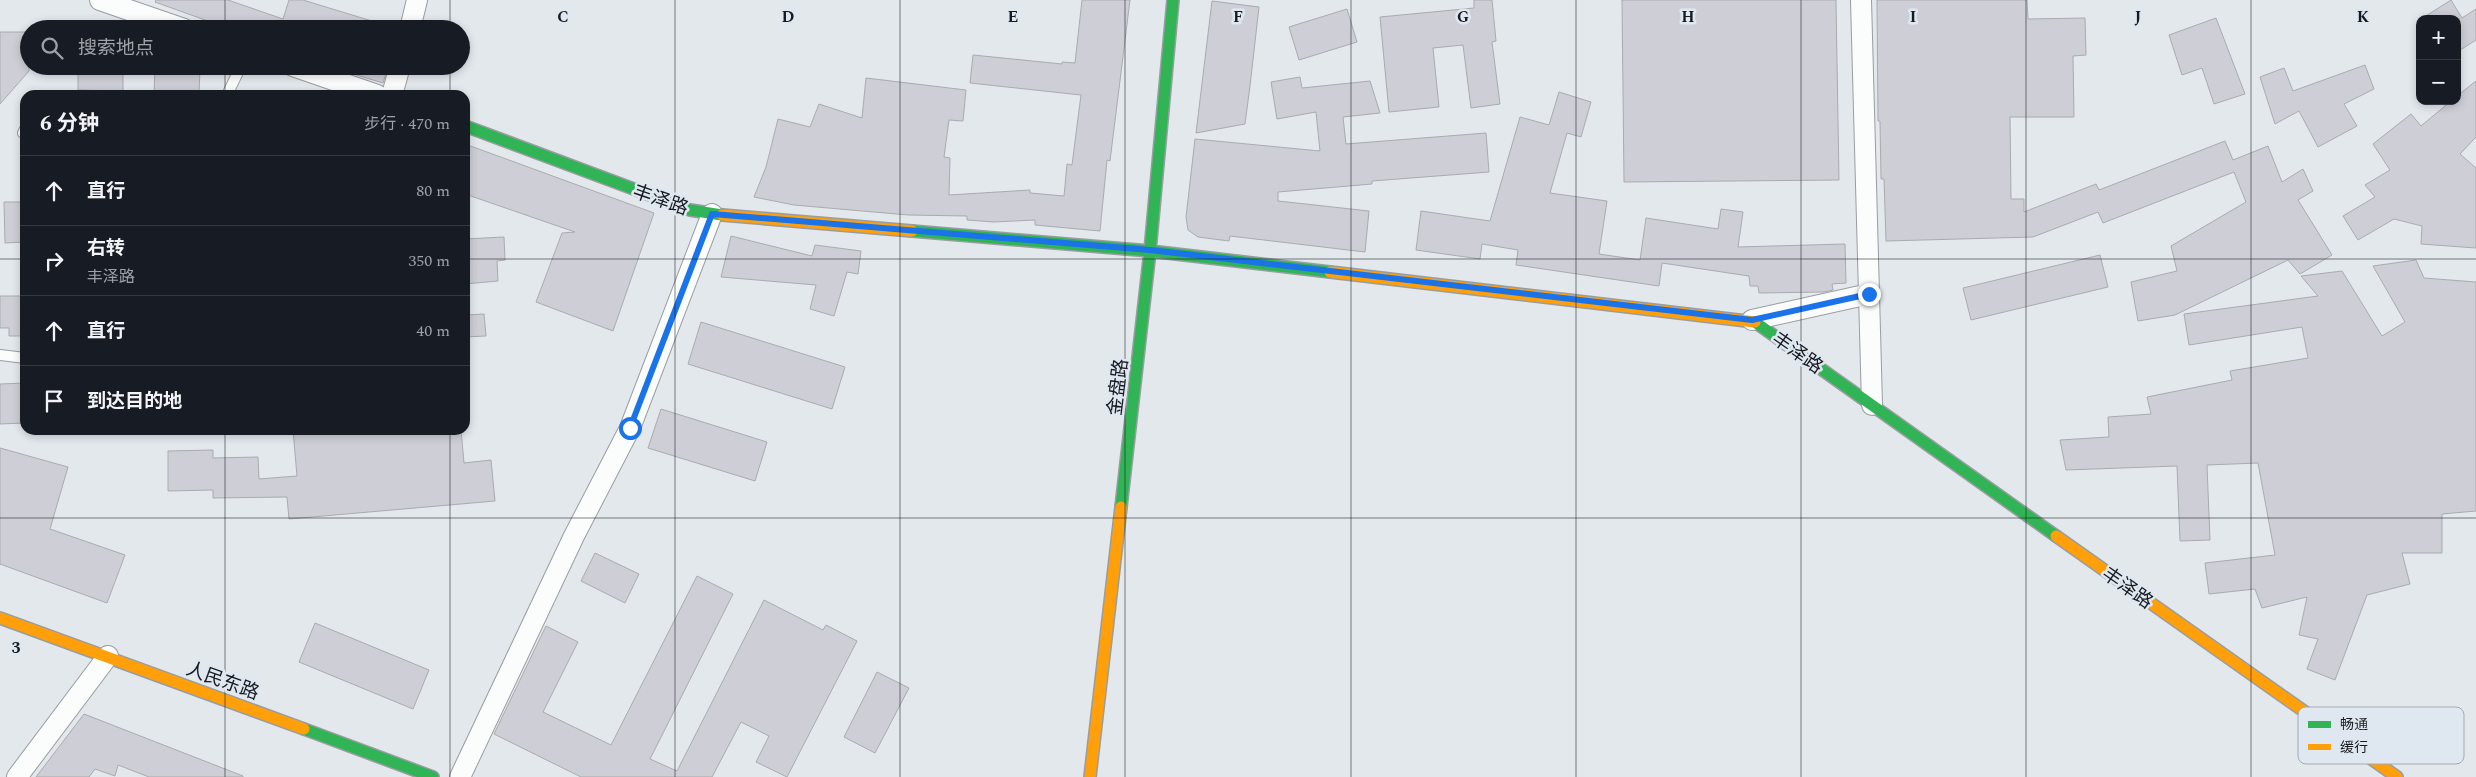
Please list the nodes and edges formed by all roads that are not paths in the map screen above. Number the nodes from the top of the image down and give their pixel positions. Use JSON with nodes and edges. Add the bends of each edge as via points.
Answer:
{"nodes":[{"id":1,"x":100,"y":0,"type":"edge"},
{"id":2,"x":417,"y":0,"type":"edge"},
{"id":3,"x":1173,"y":0,"type":"edge"},
{"id":4,"x":1861,"y":0,"type":"edge"},
{"id":5,"x":158,"y":20,"type":"edge"},
{"id":6,"x":412,"y":20,"type":"edge"},
{"id":7,"x":237,"y":75,"type":"edge"},
{"id":8,"x":319,"y":75,"type":"edge"},
{"id":9,"x":398,"y":75,"type":"edge"},
{"id":10,"x":229,"y":90,"type":"edge"},
{"id":11,"x":363,"y":90,"type":"edge"},
{"id":12,"x":393,"y":90,"type":"edge"},
{"id":13,"x":470,"y":128,"type":"edge"},
{"id":14,"x":712,"y":214,"type":"junction"},
{"id":15,"x":1150,"y":250,"type":"junction"},
{"id":16,"x":1869,"y":294,"type":"junction"},
{"id":17,"x":1752,"y":320,"type":"junction"},
{"id":18,"x":0,"y":355,"type":"edge"},
{"id":19,"x":20,"y":357,"type":"edge"},
{"id":20,"x":1872,"y":405,"type":"junction"},
{"id":21,"x":0,"y":618,"type":"edge"},
{"id":22,"x":108,"y":656,"type":"junction"},
{"id":23,"x":2298,"y":707,"type":"edge"},
{"id":24,"x":2379,"y":764,"type":"edge"},
{"id":25,"x":401,"y":765,"type":"junction"},
{"id":26,"x":17,"y":777,"type":"edge"},
{"id":27,"x":398,"y":777,"type":"edge"},
{"id":28,"x":433,"y":777,"type":"edge"},
{"id":29,"x":460,"y":777,"type":"edge"},
{"id":30,"x":1090,"y":777,"type":"edge"},
{"id":31,"x":2397,"y":777,"type":"edge"}],
"edges":[{"from":1,"to":5,"type":"street"},
{"from":2,"to":6,"type":"street"},
{"from":3,"to":15,"type":"street","name":"金盘路"},
{"from":4,"to":16,"type":"street"},
{"from":7,"to":10,"type":"lane"},
{"from":8,"to":11,"type":"street"},
{"from":9,"to":12,"type":"street"},
{"from":13,"to":14,"type":"street","name":"丰泽路","via":[[690,210]]},
{"from":14,"to":15,"type":"street","name":"丰泽路"},
{"from":14,"to":29,"type":"street","via":[[630,428],[574,536]]},
{"from":15,"to":17,"type":"street","name":"丰泽路"},
{"from":15,"to":30,"type":"street","name":"金盘路"},
{"from":16,"to":17,"type":"street"},
{"from":16,"to":20,"type":"street"},
{"from":17,"to":20,"type":"street","name":"丰泽路"},
{"from":18,"to":19,"type":"lane"},
{"from":20,"to":23,"type":"street","name":"丰泽路"},
{"from":21,"to":22,"type":"street","name":"人民东路"},
{"from":22,"to":25,"type":"street","name":"人民东路"},
{"from":22,"to":26,"type":"street"},
{"from":24,"to":31,"type":"street","name":"丰泽路"},
{"from":25,"to":27,"type":"lane"},
{"from":25,"to":28,"type":"street","name":"人民东路"}]}
